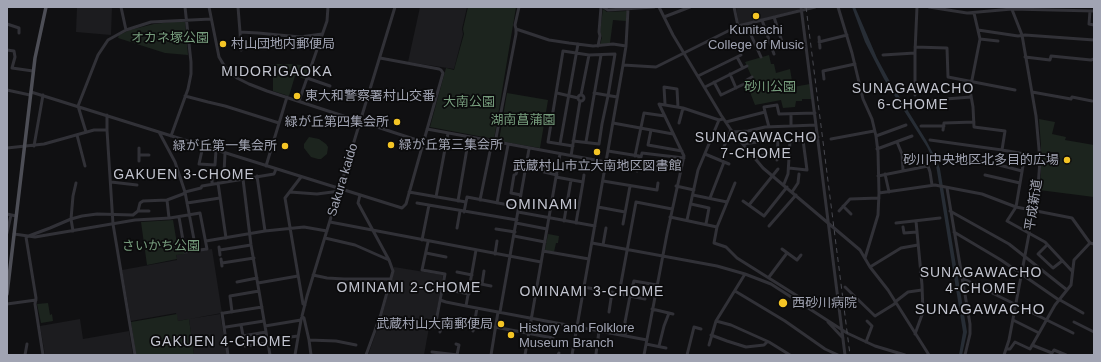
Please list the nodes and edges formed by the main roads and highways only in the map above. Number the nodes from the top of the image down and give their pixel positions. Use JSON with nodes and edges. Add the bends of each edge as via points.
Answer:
{"nodes":[{"id":1,"x":46,"y":7,"type":"edge"},
{"id":2,"x":7,"y":294,"type":"edge"}],
"edges":[{"from":1,"to":2,"type":"main road","via":[[30,93]]}]}
